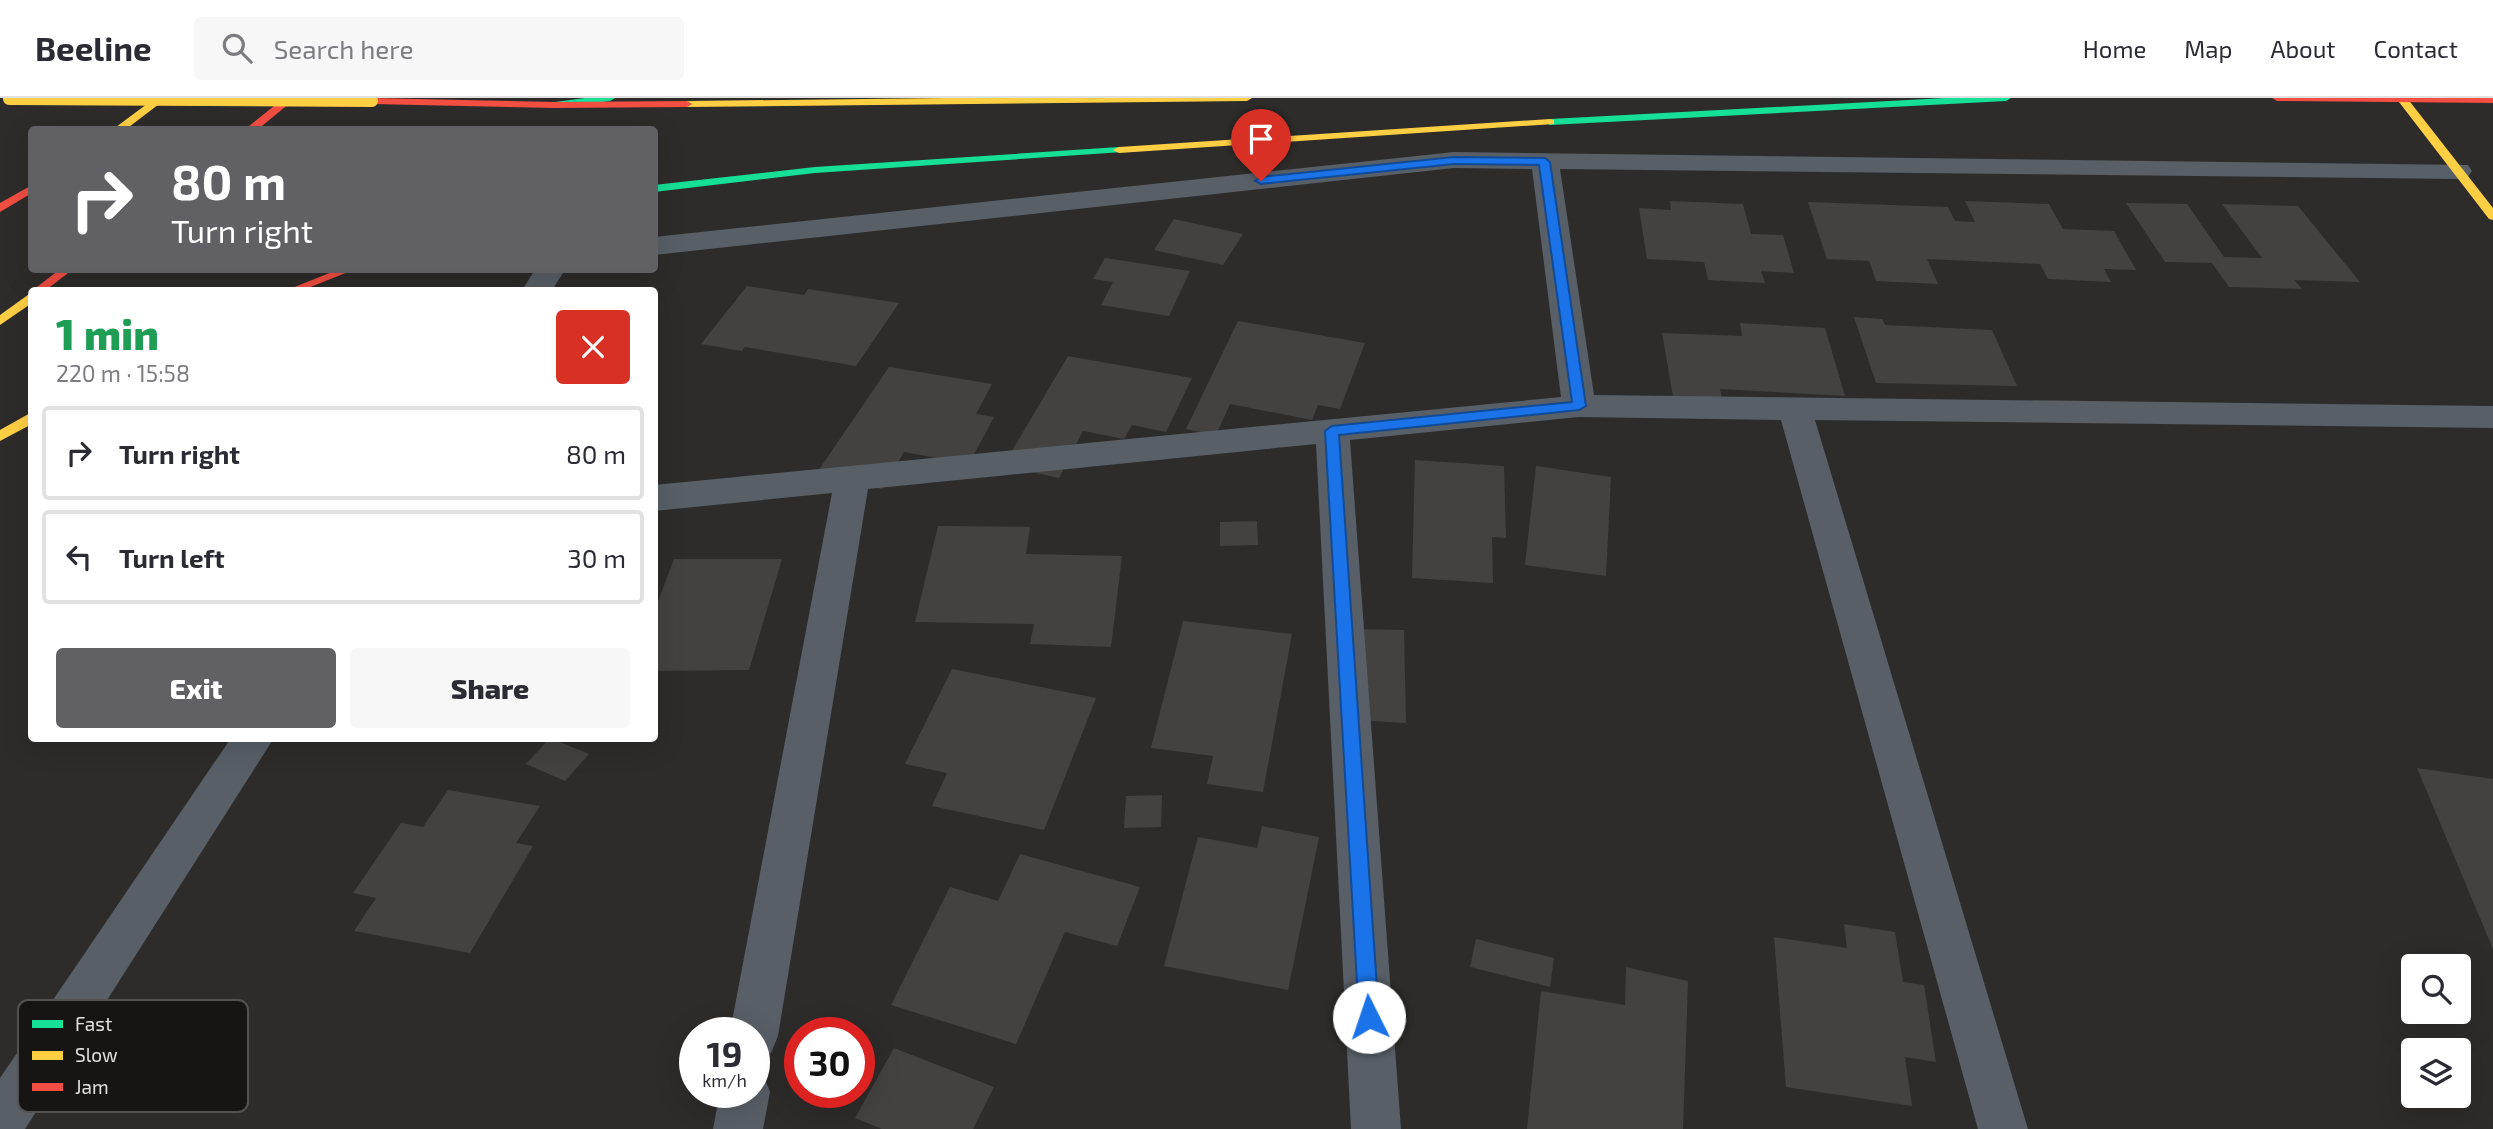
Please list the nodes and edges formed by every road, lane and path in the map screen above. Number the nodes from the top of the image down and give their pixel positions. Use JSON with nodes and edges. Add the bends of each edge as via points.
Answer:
{"nodes":[{"id":1,"x":0,"y":98,"type":"edge"},
{"id":2,"x":162,"y":98,"type":"edge"},
{"id":3,"x":291,"y":98,"type":"edge"},
{"id":4,"x":610,"y":98,"type":"edge"},
{"id":5,"x":1247,"y":98,"type":"edge"},
{"id":6,"x":2006,"y":98,"type":"edge"},
{"id":7,"x":2277,"y":98,"type":"edge"},
{"id":8,"x":9,"y":99,"type":"edge"},
{"id":9,"x":2403,"y":100,"type":"junction"},
{"id":10,"x":2493,"y":100,"type":"edge"},
{"id":11,"x":555,"y":105,"type":"junction"},
{"id":12,"x":123,"y":126,"type":"edge"},
{"id":13,"x":254,"y":126,"type":"edge"},
{"id":14,"x":1545,"y":162,"type":"junction"},
{"id":15,"x":2458,"y":171,"type":"junction"},
{"id":16,"x":658,"y":188,"type":"edge"},
{"id":17,"x":28,"y":190,"type":"edge"},
{"id":18,"x":0,"y":208,"type":"edge"},
{"id":19,"x":2493,"y":216,"type":"edge"},
{"id":20,"x":658,"y":246,"type":"edge"},
{"id":21,"x":62,"y":273,"type":"edge"},
{"id":22,"x":339,"y":273,"type":"edge"},
{"id":23,"x":43,"y":287,"type":"edge"},
{"id":24,"x":301,"y":287,"type":"edge"},
{"id":25,"x":28,"y":299,"type":"edge"},
{"id":26,"x":0,"y":321,"type":"edge"},
{"id":27,"x":1579,"y":406,"type":"junction"},
{"id":28,"x":1795,"y":408,"type":"junction"},
{"id":29,"x":2493,"y":417,"type":"edge"},
{"id":30,"x":28,"y":419,"type":"edge"},
{"id":31,"x":1332,"y":431,"type":"junction"},
{"id":32,"x":0,"y":436,"type":"edge"},
{"id":33,"x":852,"y":479,"type":"junction"},
{"id":34,"x":658,"y":498,"type":"edge"},
{"id":35,"x":251,"y":742,"type":"edge"},
{"id":36,"x":81,"y":1000,"type":"edge"},
{"id":37,"x":757,"y":1017,"type":"edge"},
{"id":38,"x":18,"y":1095,"type":"edge"},
{"id":39,"x":741,"y":1108,"type":"edge"},
{"id":40,"x":0,"y":1122,"type":"edge"},
{"id":41,"x":738,"y":1129,"type":"edge"},
{"id":42,"x":1376,"y":1129,"type":"edge"},
{"id":43,"x":2003,"y":1129,"type":"edge"}],
"edges":[{"from":1,"to":8,"type":"main road"},
{"from":2,"to":12,"type":"main road"},
{"from":3,"to":13,"type":"main road"},
{"from":4,"to":11,"type":"main road"},
{"from":5,"to":11,"type":"main road"},
{"from":6,"to":16,"type":"main road","via":[[1470,126],[898,164]]},
{"from":7,"to":9,"type":"main road"},
{"from":8,"to":11,"type":"main road","bridge":true},
{"from":9,"to":10,"type":"main road"},
{"from":9,"to":15,"type":"main road"},
{"from":14,"to":15,"type":"street"},
{"from":14,"to":20,"type":"street","via":[[1454,160]]},
{"from":14,"to":27,"type":"street"},
{"from":15,"to":19,"type":"main road"},
{"from":17,"to":18,"type":"main road"},
{"from":21,"to":23,"type":"main road"},
{"from":22,"to":24,"type":"main road"},
{"from":25,"to":26,"type":"main road"},
{"from":27,"to":28,"type":"street"},
{"from":27,"to":31,"type":"street"},
{"from":28,"to":29,"type":"street"},
{"from":28,"to":43,"type":"street"},
{"from":30,"to":32,"type":"main road"},
{"from":31,"to":33,"type":"street"},
{"from":31,"to":42,"type":"street"},
{"from":33,"to":34,"type":"street"},
{"from":33,"to":37,"type":"street"},
{"from":35,"to":36,"type":"street"},
{"from":38,"to":40,"type":"street"},
{"from":39,"to":41,"type":"street"}]}
